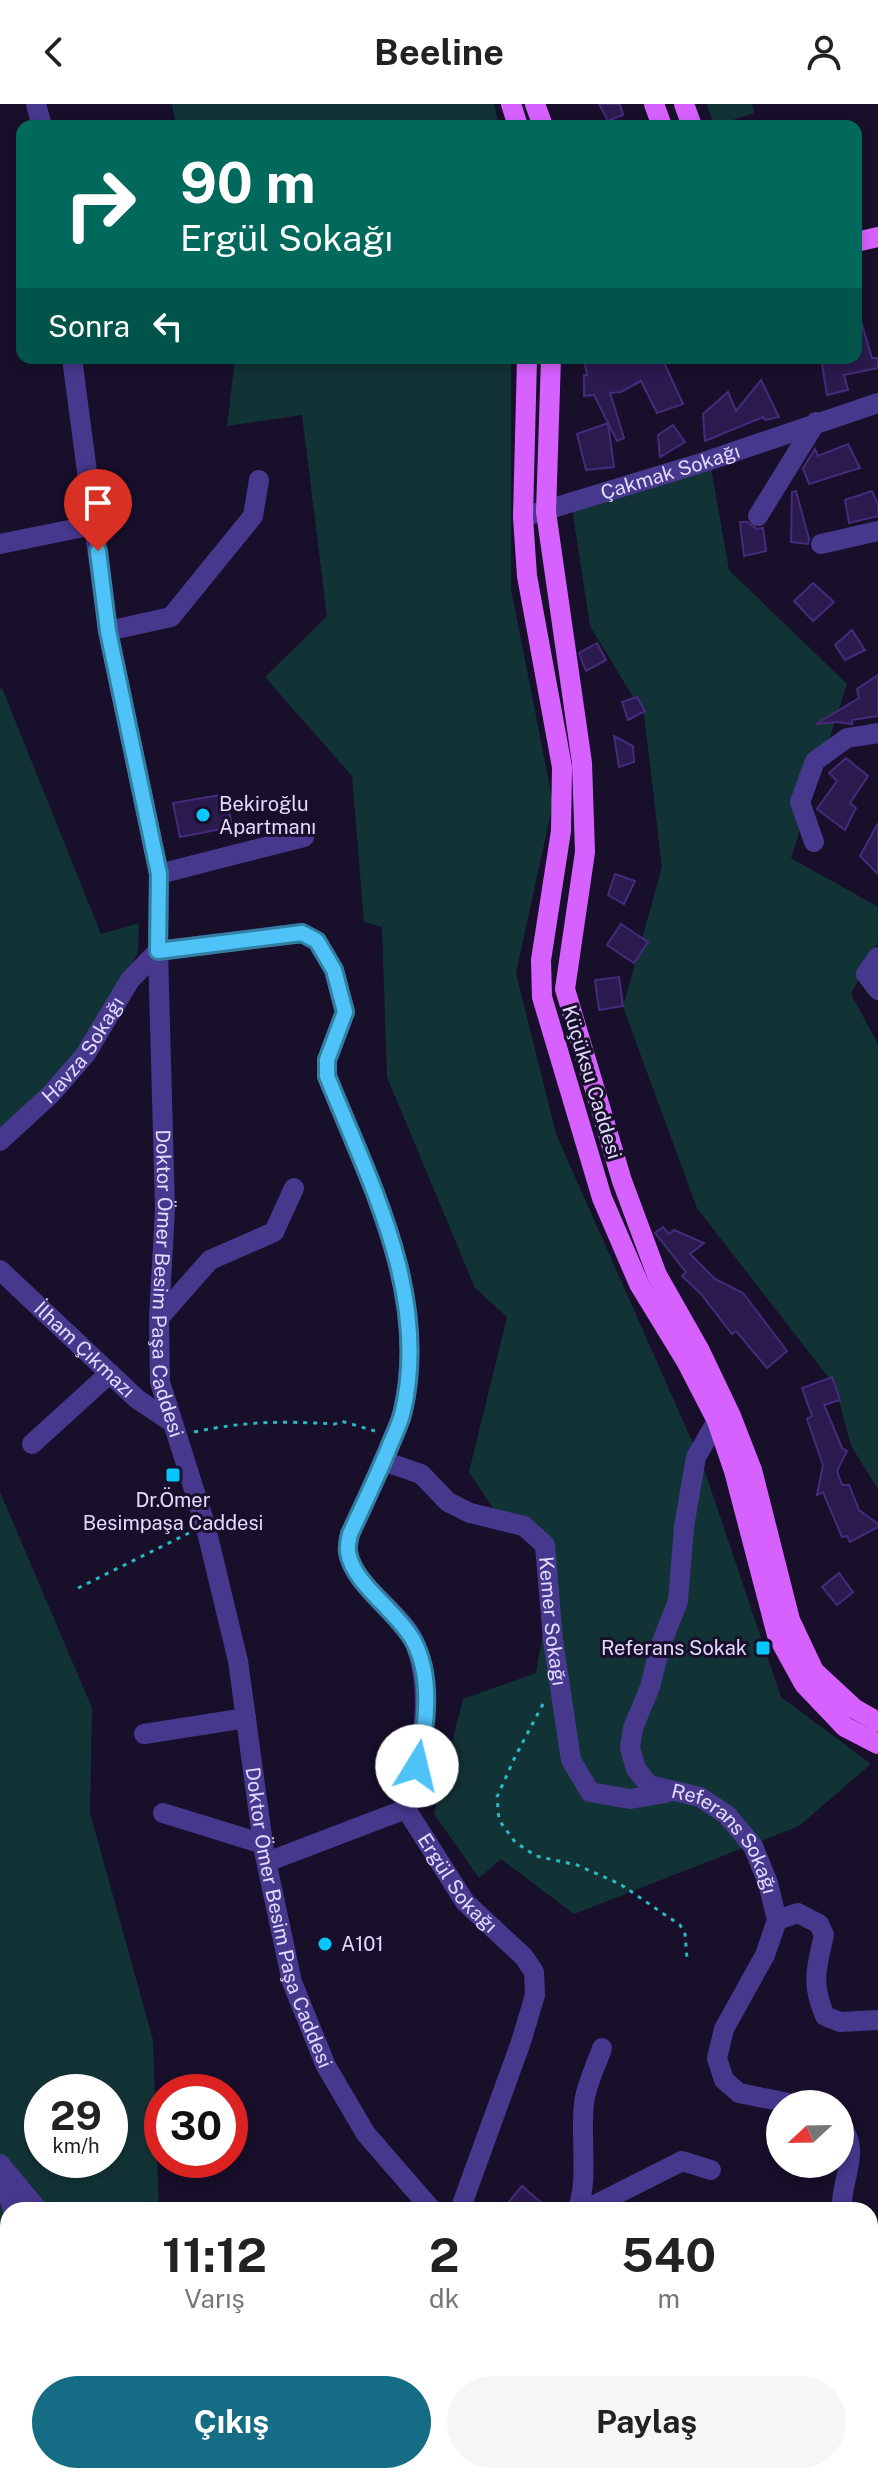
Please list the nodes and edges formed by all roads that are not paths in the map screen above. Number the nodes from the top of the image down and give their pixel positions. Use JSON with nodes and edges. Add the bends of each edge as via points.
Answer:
{"nodes":[{"id":1,"x":73,"y":364,"type":"edge"},
{"id":2,"x":527,"y":364,"type":"edge"},
{"id":3,"x":551,"y":364,"type":"edge"},
{"id":4,"x":878,"y":403,"type":"edge"},
{"id":5,"x":816,"y":422,"type":"junction"},
{"id":6,"x":259,"y":480,"type":"dead end"},
{"id":7,"x":546,"y":512,"type":"junction"},
{"id":8,"x":758,"y":516,"type":"dead end"},
{"id":9,"x":523,"y":517,"type":"junction"},
{"id":10,"x":94,"y":525,"type":"junction"},
{"id":11,"x":878,"y":531,"type":"edge"},
{"id":12,"x":0,"y":544,"type":"edge"},
{"id":13,"x":821,"y":544,"type":"dead end"},
{"id":14,"x":108,"y":631,"type":"junction"},
{"id":15,"x":878,"y":733,"type":"edge"},
{"id":16,"x":304,"y":837,"type":"dead end"},
{"id":17,"x":814,"y":842,"type":"dead end"},
{"id":18,"x":159,"y":874,"type":"junction"},
{"id":19,"x":158,"y":951,"type":"junction"},
{"id":20,"x":878,"y":957,"type":"edge"},
{"id":21,"x":878,"y":990,"type":"edge"},
{"id":22,"x":0,"y":1141,"type":"edge"},
{"id":23,"x":294,"y":1188,"type":"dead end"},
{"id":24,"x":0,"y":1270,"type":"edge"},
{"id":25,"x":159,"y":1318,"type":"junction"},
{"id":26,"x":110,"y":1373,"type":"junction"},
{"id":27,"x":724,"y":1419,"type":"junction"},
{"id":28,"x":175,"y":1429,"type":"junction"},
{"id":29,"x":32,"y":1444,"type":"dead end"},
{"id":30,"x":383,"y":1461,"type":"junction"},
{"id":31,"x":246,"y":1718,"type":"junction"},
{"id":32,"x":878,"y":1722,"type":"edge"},
{"id":33,"x":144,"y":1734,"type":"dead end"},
{"id":34,"x":878,"y":1744,"type":"edge"},
{"id":35,"x":674,"y":1792,"type":"junction"},
{"id":36,"x":406,"y":1809,"type":"junction"},
{"id":37,"x":163,"y":1813,"type":"dead end"},
{"id":38,"x":265,"y":1853,"type":"junction"},
{"id":39,"x":777,"y":1920,"type":"junction"},
{"id":40,"x":878,"y":2020,"type":"edge"},
{"id":41,"x":602,"y":2048,"type":"dead end"},
{"id":42,"x":766,"y":2098,"type":"edge"},
{"id":43,"x":0,"y":2167,"type":"edge"},
{"id":44,"x":711,"y":2170,"type":"dead end"},
{"id":45,"x":846,"y":2178,"type":"edge"},
{"id":46,"x":11,"y":2202,"type":"edge"},
{"id":47,"x":31,"y":2202,"type":"edge"},
{"id":48,"x":425,"y":2202,"type":"edge"},
{"id":49,"x":463,"y":2202,"type":"edge"},
{"id":50,"x":581,"y":2202,"type":"edge"},
{"id":51,"x":601,"y":2202,"type":"edge"},
{"id":52,"x":841,"y":2202,"type":"edge"}],
"edges":[{"from":1,"to":10,"type":"street","name":"Doktor Ömer Besim Paşa Caddesi"},
{"from":2,"to":9,"type":"main road","name":"Küçüksu Caddesi"},
{"from":3,"to":7,"type":"main road","name":"Küçüksu Caddesi"},
{"from":4,"to":5,"type":"street","name":"Çakmak Sokağı"},
{"from":5,"to":7,"type":"street","name":"Çakmak Sokağı"},
{"from":5,"to":8,"type":"street"},
{"from":6,"to":14,"type":"street","via":[[253,516],[171,617]]},
{"from":7,"to":9,"type":"street","name":"Çakmak Sokağı"},
{"from":7,"to":27,"type":"main road","name":"Küçüksu Caddesi","via":[[582,763],[585,852],[565,989],[622,1181],[657,1275],[700,1351]]},
{"from":9,"to":27,"type":"main road","name":"Küçüksu Caddesi","via":[[527,576],[562,767],[561,831],[541,960],[542,997],[602,1198],[639,1284]]},
{"from":10,"to":12,"type":"street"},
{"from":10,"to":14,"type":"street","name":"Doktor Ömer Besim Paşa Caddesi"},
{"from":11,"to":13,"type":"street"},
{"from":14,"to":18,"type":"street","name":"Doktor Ömer Besim Paşa Caddesi"},
{"from":15,"to":17,"type":"street","via":[[847,738],[815,761],[800,802]]},
{"from":16,"to":18,"type":"street"},
{"from":18,"to":19,"type":"street","name":"Doktor Ömer Besim Paşa Caddesi"},
{"from":19,"to":22,"type":"street","name":"Havza Sokağı","via":[[130,980],[85,1055]]},
{"from":19,"to":25,"type":"street","name":"Doktor Ömer Besim Paşa Caddesi","via":[[165,1209]]},
{"from":19,"to":30,"type":"street","via":[[302,933],[317,941],[334,970],[345,1012],[327,1060],[327,1076],[376,1192],[397,1258],[408,1321],[409,1382]]},
{"from":20,"to":21,"type":"street","via":[[866,974]]},
{"from":23,"to":25,"type":"street","via":[[274,1232],[210,1260]]},
{"from":24,"to":26,"type":"street","name":"İlham Çıkmazı"},
{"from":25,"to":28,"type":"street","name":"Doktor Ömer Besim Paşa Caddesi","via":[[160,1382]]},
{"from":26,"to":28,"type":"street","name":"İlham Çıkmazı"},
{"from":26,"to":29,"type":"street"},
{"from":27,"to":32,"type":"main road","name":"Küçüksu Caddesi","via":[[752,1470],[790,1620],[814,1671],[855,1709]]},
{"from":27,"to":34,"type":"main road","name":"Küçüksu Caddesi","via":[[777,1635],[804,1684],[845,1727]]},
{"from":27,"to":35,"type":"street","name":"Referans Sokağı","via":[[696,1457],[678,1601],[630,1748],[636,1769],[649,1785]]},
{"from":28,"to":31,"type":"street","name":"Doktor Ömer Besim Paşa Caddesi","via":[[205,1524]]},
{"from":30,"to":35,"type":"street","name":"Kemer Sokağı","via":[[421,1474],[448,1502],[470,1513],[524,1526],[545,1545],[571,1760],[590,1792],[630,1799]]},
{"from":30,"to":36,"type":"street","via":[[347,1551],[356,1573],[415,1642],[426,1681],[422,1745]]},
{"from":31,"to":33,"type":"street"},
{"from":31,"to":38,"type":"street","name":"Doktor Ömer Besim Paşa Caddesi"},
{"from":35,"to":39,"type":"street","name":"Referans Sokağı","via":[[700,1797],[727,1815],[753,1846]]},
{"from":36,"to":38,"type":"street"},
{"from":36,"to":49,"type":"street","name":"Ergül Sokağı","via":[[465,1902],[534,1972],[535,1995],[521,2042]]},
{"from":37,"to":38,"type":"street"},
{"from":38,"to":48,"type":"street","name":"Doktor Ömer Besim Paşa Caddesi","via":[[292,1982],[326,2066],[366,2134]]},
{"from":39,"to":40,"type":"street","via":[[798,1913],[819,1924],[824,1935],[816,1993],[825,2016],[840,2022]]},
{"from":39,"to":42,"type":"street","name":"Referans Sokağı","via":[[765,1955],[724,2029],[717,2058],[724,2080],[739,2093]]},
{"from":41,"to":50,"type":"street","via":[[584,2100]]},
{"from":43,"to":46,"type":"street"},
{"from":43,"to":47,"type":"street"},
{"from":44,"to":51,"type":"street","via":[[682,2161]]},
{"from":45,"to":52,"type":"street"}]}
